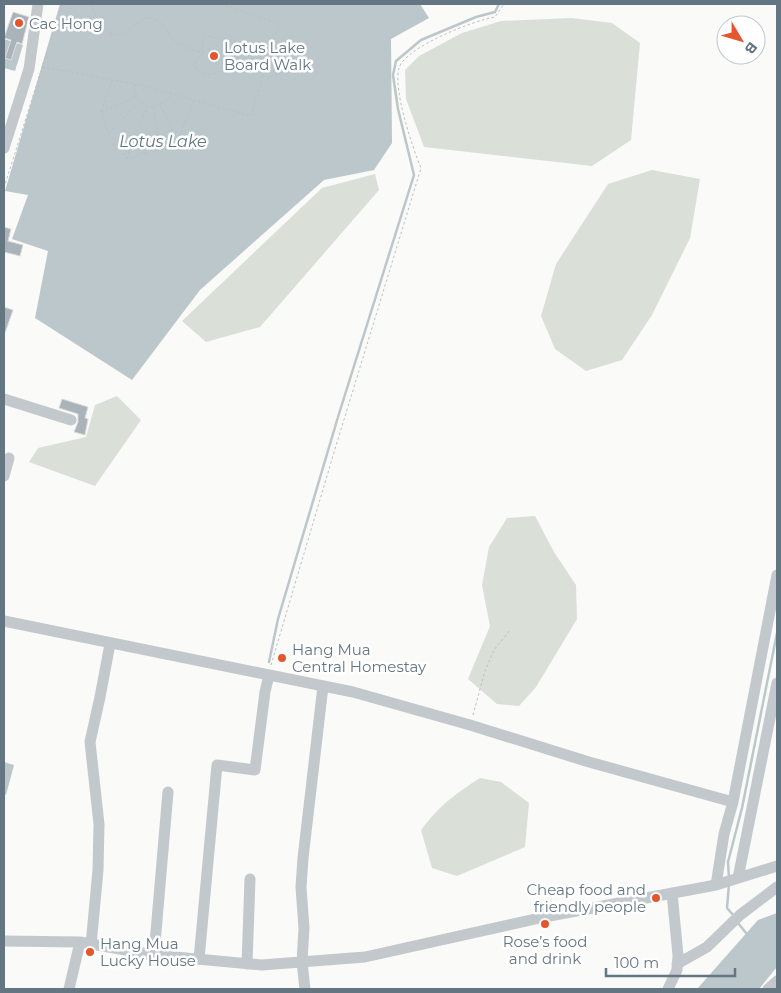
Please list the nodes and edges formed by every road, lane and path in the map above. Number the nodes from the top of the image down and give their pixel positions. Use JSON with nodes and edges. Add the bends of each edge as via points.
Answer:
{"nodes":[{"id":1,"x":38,"y":4,"type":"edge"},
{"id":2,"x":62,"y":4,"type":"edge"},
{"id":3,"x":91,"y":4,"type":"edge"},
{"id":4,"x":221,"y":4,"type":"edge"},
{"id":5,"x":504,"y":4,"type":"edge"},
{"id":6,"x":202,"y":54,"type":"junction"},
{"id":7,"x":42,"y":67,"type":"junction"},
{"id":8,"x":112,"y":80,"type":"junction"},
{"id":9,"x":135,"y":84,"type":"junction"},
{"id":10,"x":172,"y":94,"type":"junction"},
{"id":11,"x":136,"y":97,"type":"junction"},
{"id":12,"x":194,"y":100,"type":"junction"},
{"id":13,"x":141,"y":102,"type":"junction"},
{"id":14,"x":159,"y":105,"type":"junction"},
{"id":15,"x":147,"y":106,"type":"junction"},
{"id":16,"x":154,"y":106,"type":"junction"},
{"id":17,"x":100,"y":112,"type":"junction"},
{"id":18,"x":109,"y":134,"type":"junction"},
{"id":19,"x":178,"y":139,"type":"junction"},
{"id":20,"x":159,"y":147,"type":"junction"},
{"id":21,"x":4,"y":148,"type":"edge"},
{"id":22,"x":127,"y":159,"type":"junction"},
{"id":23,"x":4,"y":188,"type":"edge"},
{"id":24,"x":4,"y":399,"type":"edge"},
{"id":25,"x":71,"y":420,"type":"dead end"},
{"id":26,"x":9,"y":458,"type":"dead end"},
{"id":27,"x":4,"y":476,"type":"edge"},
{"id":28,"x":777,"y":574,"type":"edge"},
{"id":29,"x":4,"y":621,"type":"edge"},
{"id":30,"x":510,"y":630,"type":"dead end"},
{"id":31,"x":110,"y":644,"type":"junction"},
{"id":32,"x":269,"y":675,"type":"junction"},
{"id":33,"x":777,"y":683,"type":"edge"},
{"id":34,"x":323,"y":686,"type":"junction"},
{"id":35,"x":470,"y":725,"type":"junction"},
{"id":36,"x":168,"y":792,"type":"dead end"},
{"id":37,"x":733,"y":802,"type":"junction"},
{"id":38,"x":777,"y":866,"type":"edge"},
{"id":39,"x":250,"y":879,"type":"dead end"},
{"id":40,"x":728,"y":881,"type":"junction"},
{"id":41,"x":777,"y":887,"type":"edge"},
{"id":42,"x":672,"y":893,"type":"junction"},
{"id":43,"x":4,"y":941,"type":"edge"},
{"id":44,"x":86,"y":943,"type":"junction"},
{"id":45,"x":154,"y":955,"type":"junction"},
{"id":46,"x":199,"y":959,"type":"junction"},
{"id":47,"x":302,"y":962,"type":"junction"},
{"id":48,"x":247,"y":964,"type":"junction"},
{"id":49,"x":677,"y":964,"type":"junction"},
{"id":50,"x":777,"y":981,"type":"edge"},
{"id":51,"x":70,"y":989,"type":"edge"},
{"id":52,"x":305,"y":989,"type":"edge"},
{"id":53,"x":668,"y":989,"type":"edge"},
{"id":54,"x":768,"y":989,"type":"edge"}],
"edges":[{"from":1,"to":21,"type":"street","via":[[29,69]]},
{"from":2,"to":7,"type":"path"},
{"from":3,"to":6,"type":"path","via":[[105,30],[112,34],[119,35],[150,18],[164,25],[176,43]]},
{"from":4,"to":12,"type":"path","via":[[279,24],[251,116]]},
{"from":5,"to":32,"type":"path","via":[[495,17],[460,27],[438,38],[413,53],[400,66],[401,101],[421,168],[272,656]]},
{"from":6,"to":6,"type":"path","via":[[196,68],[204,75],[241,63],[232,50],[216,37],[205,38]]},
{"from":7,"to":8,"type":"path"},
{"from":7,"to":23,"type":"path"},
{"from":8,"to":9,"type":"path"},
{"from":8,"to":17,"type":"path"},
{"from":9,"to":10,"type":"path"},
{"from":9,"to":11,"type":"path"},
{"from":10,"to":12,"type":"path"},
{"from":10,"to":14,"type":"path"},
{"from":11,"to":13,"type":"path"},
{"from":11,"to":17,"type":"path"},
{"from":12,"to":19,"type":"path"},
{"from":13,"to":15,"type":"path"},
{"from":13,"to":18,"type":"path"},
{"from":14,"to":16,"type":"path"},
{"from":14,"to":19,"type":"path"},
{"from":15,"to":16,"type":"path"},
{"from":15,"to":22,"type":"path"},
{"from":16,"to":20,"type":"path"},
{"from":17,"to":18,"type":"path"},
{"from":18,"to":22,"type":"path"},
{"from":19,"to":20,"type":"path"},
{"from":20,"to":22,"type":"path"},
{"from":24,"to":25,"type":"street"},
{"from":26,"to":27,"type":"street"},
{"from":28,"to":37,"type":"street"},
{"from":29,"to":31,"type":"street"},
{"from":30,"to":35,"type":"path","via":[[494,650],[485,671]]},
{"from":31,"to":32,"type":"street"},
{"from":31,"to":44,"type":"street","via":[[90,742],[99,824],[98,870]]},
{"from":32,"to":34,"type":"street"},
{"from":32,"to":46,"type":"street","via":[[255,770],[217,765]]},
{"from":33,"to":40,"type":"street"},
{"from":34,"to":35,"type":"street"},
{"from":34,"to":47,"type":"street","via":[[303,858]]},
{"from":35,"to":37,"type":"street"},
{"from":36,"to":45,"type":"street"},
{"from":37,"to":40,"type":"street","via":[[724,834]]},
{"from":38,"to":40,"type":"street"},
{"from":39,"to":48,"type":"street"},
{"from":40,"to":42,"type":"street"},
{"from":41,"to":49,"type":"street","via":[[740,915],[707,947]]},
{"from":42,"to":47,"type":"street","via":[[544,917],[365,958]]},
{"from":42,"to":49,"type":"street"},
{"from":43,"to":44,"type":"street"},
{"from":44,"to":45,"type":"street"},
{"from":44,"to":51,"type":"street"},
{"from":45,"to":46,"type":"street"},
{"from":46,"to":48,"type":"street"},
{"from":47,"to":48,"type":"street"},
{"from":47,"to":52,"type":"street"},
{"from":49,"to":53,"type":"street"},
{"from":50,"to":54,"type":"street"}]}
